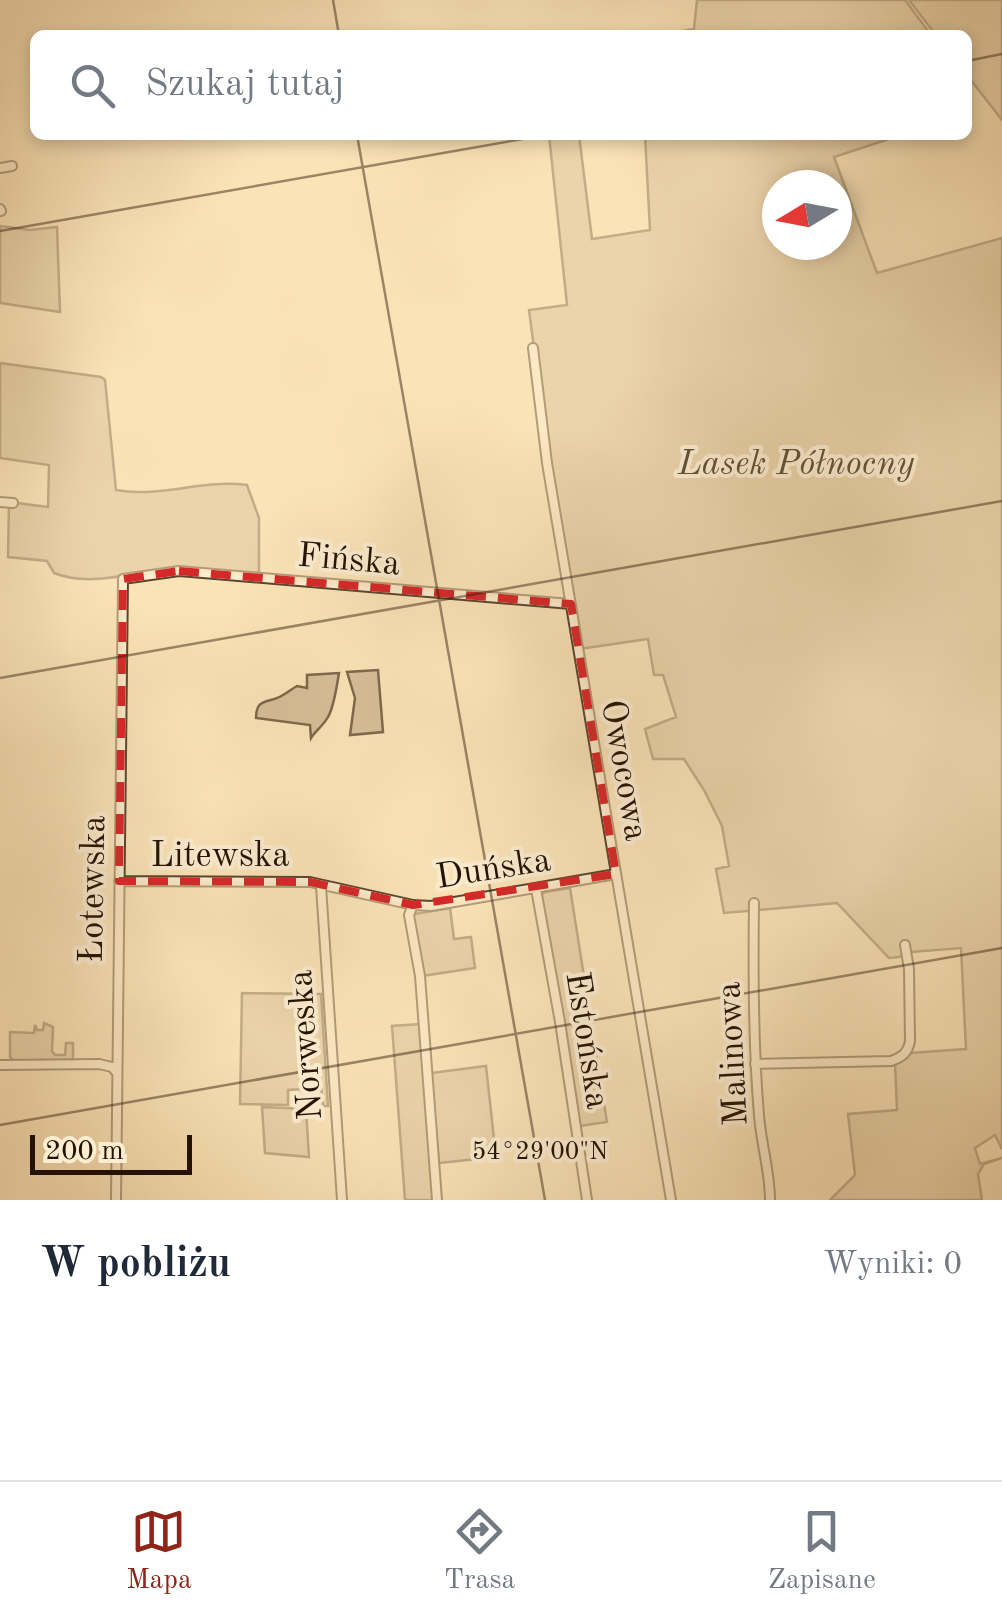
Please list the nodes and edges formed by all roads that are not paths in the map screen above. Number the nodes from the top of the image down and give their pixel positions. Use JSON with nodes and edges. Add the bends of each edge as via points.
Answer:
{"nodes":[{"id":1,"x":12,"y":166,"type":"dead end"},
{"id":2,"x":0,"y":168,"type":"edge"},
{"id":3,"x":533,"y":348,"type":"dead end"},
{"id":4,"x":0,"y":502,"type":"edge"},
{"id":5,"x":13,"y":504,"type":"dead end"},
{"id":6,"x":123,"y":579,"type":"joint"},
{"id":7,"x":571,"y":604,"type":"junction"},
{"id":8,"x":616,"y":874,"type":"junction"},
{"id":9,"x":118,"y":881,"type":"junction"},
{"id":10,"x":320,"y":886,"type":"junction"},
{"id":11,"x":536,"y":889,"type":"junction"},
{"id":12,"x":754,"y":904,"type":"dead end"},
{"id":13,"x":412,"y":905,"type":"junction"},
{"id":14,"x":905,"y":945,"type":"dead end"},
{"id":15,"x":755,"y":1064,"type":"junction"},
{"id":16,"x":0,"y":1066,"type":"edge"},
{"id":17,"x":117,"y":1073,"type":"junction"},
{"id":18,"x":116,"y":1200,"type":"edge"},
{"id":19,"x":342,"y":1200,"type":"edge"},
{"id":20,"x":436,"y":1200,"type":"edge"},
{"id":21,"x":586,"y":1200,"type":"edge"},
{"id":22,"x":671,"y":1200,"type":"edge"},
{"id":23,"x":770,"y":1200,"type":"edge"}],
"edges":[{"from":1,"to":2,"type":"street"},
{"from":3,"to":7,"type":"street","name":"Owocowa"},
{"from":4,"to":5,"type":"street"},
{"from":6,"to":7,"type":"street","name":"Fińska","via":[[180,571]]},
{"from":6,"to":9,"type":"street","name":"Łotewska"},
{"from":7,"to":8,"type":"street","name":"Owocowa"},
{"from":8,"to":11,"type":"street","name":"Duńska"},
{"from":8,"to":22,"type":"street","name":"Owocowa"},
{"from":9,"to":10,"type":"street","name":"Litewska"},
{"from":9,"to":17,"type":"street","name":"Łotewska"},
{"from":10,"to":13,"type":"street","name":"Duńska"},
{"from":10,"to":19,"type":"street","name":"Norweska"},
{"from":11,"to":13,"type":"street","name":"Duńska"},
{"from":11,"to":21,"type":"street","name":"Estońska"},
{"from":12,"to":15,"type":"street","name":"Malinowa"},
{"from":13,"to":20,"type":"street"},
{"from":14,"to":15,"type":"street","via":[[908,1052],[892,1061]]},
{"from":15,"to":23,"type":"street","name":"Malinowa"},
{"from":16,"to":17,"type":"street","via":[[98,1064]]},
{"from":17,"to":18,"type":"street","name":"Łotewska"}]}
